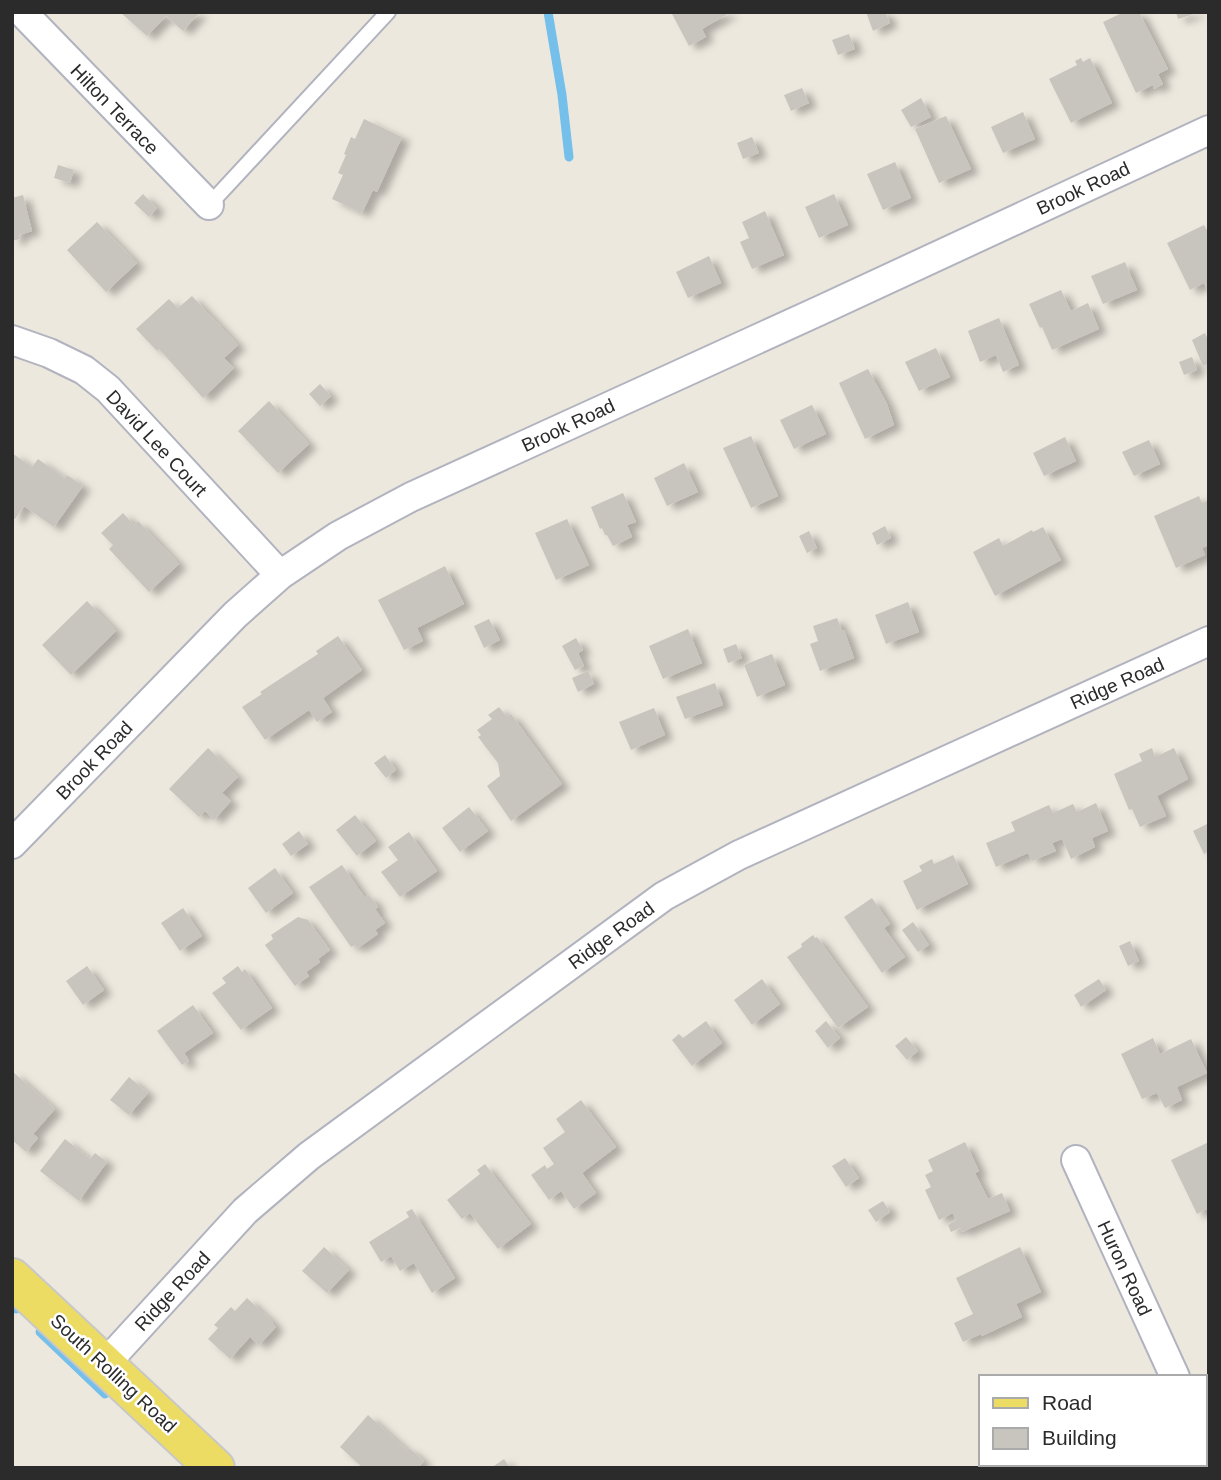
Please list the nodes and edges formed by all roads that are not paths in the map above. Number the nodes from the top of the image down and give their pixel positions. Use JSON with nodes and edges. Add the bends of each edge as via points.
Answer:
{"nodes":[{"id":1,"x":388,"y":12,"type":"edge"},
{"id":2,"x":23,"y":13,"type":"edge"},
{"id":3,"x":1209,"y":130,"type":"edge"},
{"id":4,"x":209,"y":205,"type":"joint"},
{"id":5,"x":12,"y":340,"type":"edge"},
{"id":6,"x":280,"y":575,"type":"junction"},
{"id":7,"x":1209,"y":641,"type":"edge"},
{"id":8,"x":12,"y":844,"type":"edge"},
{"id":9,"x":1076,"y":1160,"type":"dead end"},
{"id":10,"x":12,"y":1278,"type":"edge"},
{"id":11,"x":104,"y":1365,"type":"junction"},
{"id":12,"x":1174,"y":1375,"type":"edge"},
{"id":13,"x":215,"y":1468,"type":"edge"}],
"edges":[{"from":1,"to":4,"type":"lane"},
{"from":2,"to":4,"type":"street","name":"Hilton Terrace"},
{"from":3,"to":6,"type":"street","name":"Brook Road","via":[[411,497],[338,536]]},
{"from":5,"to":6,"type":"street","name":"David Lee Court","via":[[72,364],[108,389]]},
{"from":6,"to":8,"type":"street","name":"Brook Road","via":[[235,615]]},
{"from":7,"to":11,"type":"street","name":"Ridge Road","via":[[739,855],[664,896],[309,1156],[245,1211]]},
{"from":9,"to":12,"type":"street","name":"Huron Road"},
{"from":10,"to":11,"type":"main road","name":"South Rolling Road"},
{"from":11,"to":13,"type":"main road","name":"South Rolling Road"}]}
